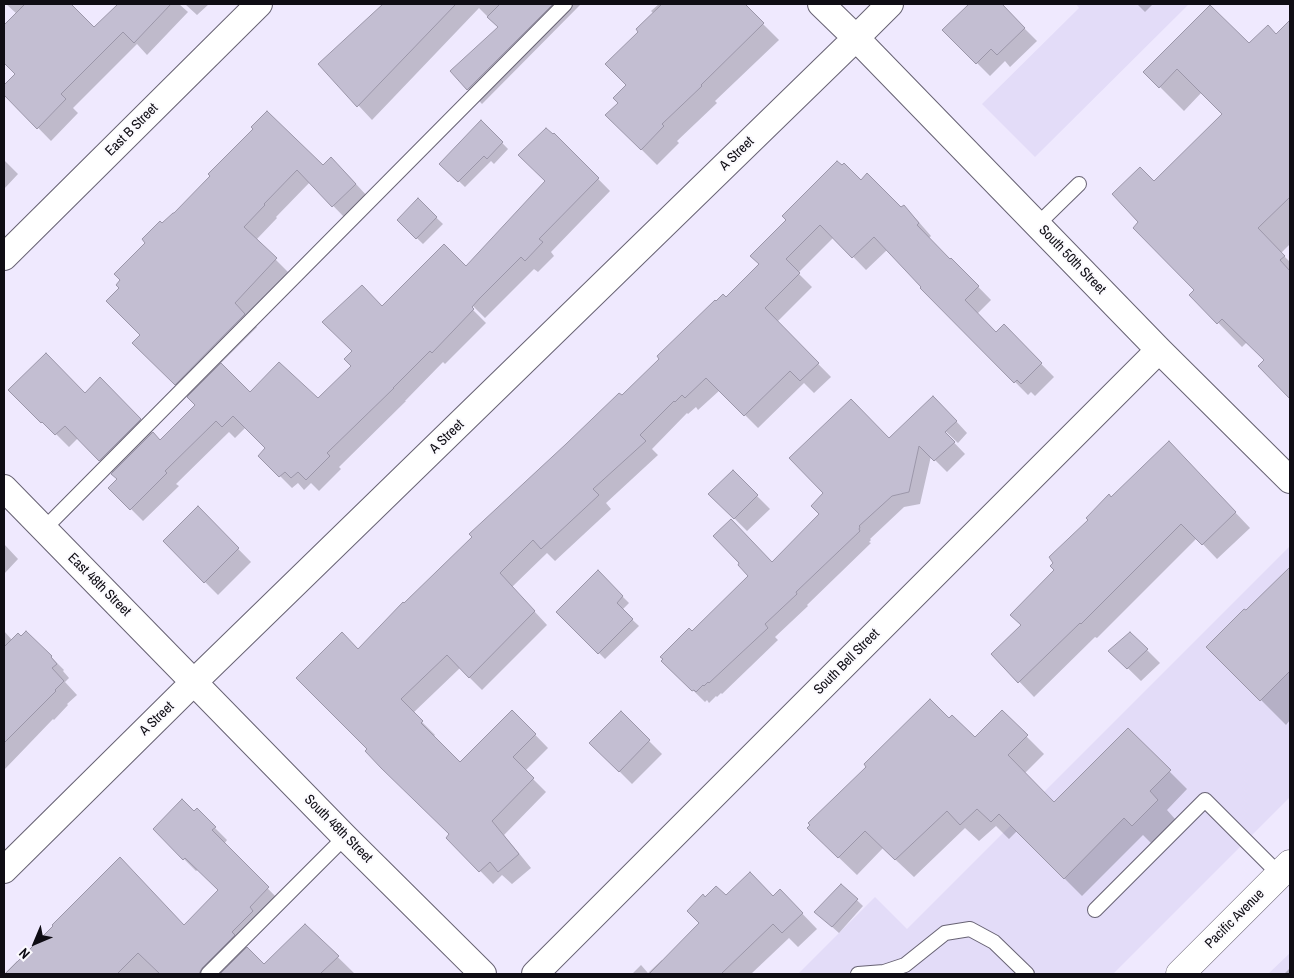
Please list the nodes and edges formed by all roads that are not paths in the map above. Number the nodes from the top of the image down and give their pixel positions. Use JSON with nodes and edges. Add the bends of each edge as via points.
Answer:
{"nodes":[{"id":1,"x":259,"y":4,"type":"edge"},
{"id":2,"x":565,"y":4,"type":"edge"},
{"id":3,"x":821,"y":4,"type":"edge"},
{"id":4,"x":890,"y":4,"type":"edge"},
{"id":5,"x":856,"y":38,"type":"junction"},
{"id":6,"x":1079,"y":184,"type":"dead end"},
{"id":7,"x":1037,"y":225,"type":"junction"},
{"id":8,"x":4,"y":257,"type":"edge"},
{"id":9,"x":1159,"y":350,"type":"junction"},
{"id":10,"x":1290,"y":480,"type":"edge"},
{"id":11,"x":4,"y":488,"type":"edge"},
{"id":12,"x":44,"y":529,"type":"junction"},
{"id":13,"x":194,"y":682,"type":"junction"},
{"id":14,"x":345,"y":837,"type":"junction"},
{"id":15,"x":4,"y":870,"type":"edge"},
{"id":16,"x":1285,"y":870,"type":"edge"},
{"id":17,"x":1095,"y":910,"type":"dead end"},
{"id":18,"x":208,"y":974,"type":"edge"},
{"id":19,"x":483,"y":974,"type":"edge"},
{"id":20,"x":535,"y":974,"type":"edge"},
{"id":21,"x":858,"y":974,"type":"edge"},
{"id":22,"x":1027,"y":974,"type":"edge"},
{"id":23,"x":1180,"y":974,"type":"edge"}],
"edges":[{"from":1,"to":8,"type":"street","name":"East B Street"},
{"from":2,"to":12,"type":"lane"},
{"from":3,"to":5,"type":"street","name":"South 50th Street"},
{"from":4,"to":5,"type":"street","name":"A Street"},
{"from":5,"to":7,"type":"street","name":"South 50th Street"},
{"from":5,"to":13,"type":"street","name":"A Street"},
{"from":6,"to":7,"type":"lane"},
{"from":7,"to":9,"type":"street","name":"South 50th Street"},
{"from":9,"to":10,"type":"street","name":"South 50th Street"},
{"from":9,"to":20,"type":"street","name":"South Bell Street"},
{"from":11,"to":12,"type":"street","name":"East 48th Street"},
{"from":12,"to":13,"type":"street","name":"East 48th Street"},
{"from":13,"to":14,"type":"street","name":"South 48th Street"},
{"from":13,"to":15,"type":"street","name":"A Street"},
{"from":14,"to":18,"type":"lane"},
{"from":14,"to":19,"type":"street","name":"South 48th Street"},
{"from":16,"to":17,"type":"lane","via":[[1205,800]]},
{"from":16,"to":23,"type":"main road","name":"Pacific Avenue"},
{"from":21,"to":22,"type":"lane","via":[[884,972],[905,964],[945,933],[970,929],[994,942]]}]}
